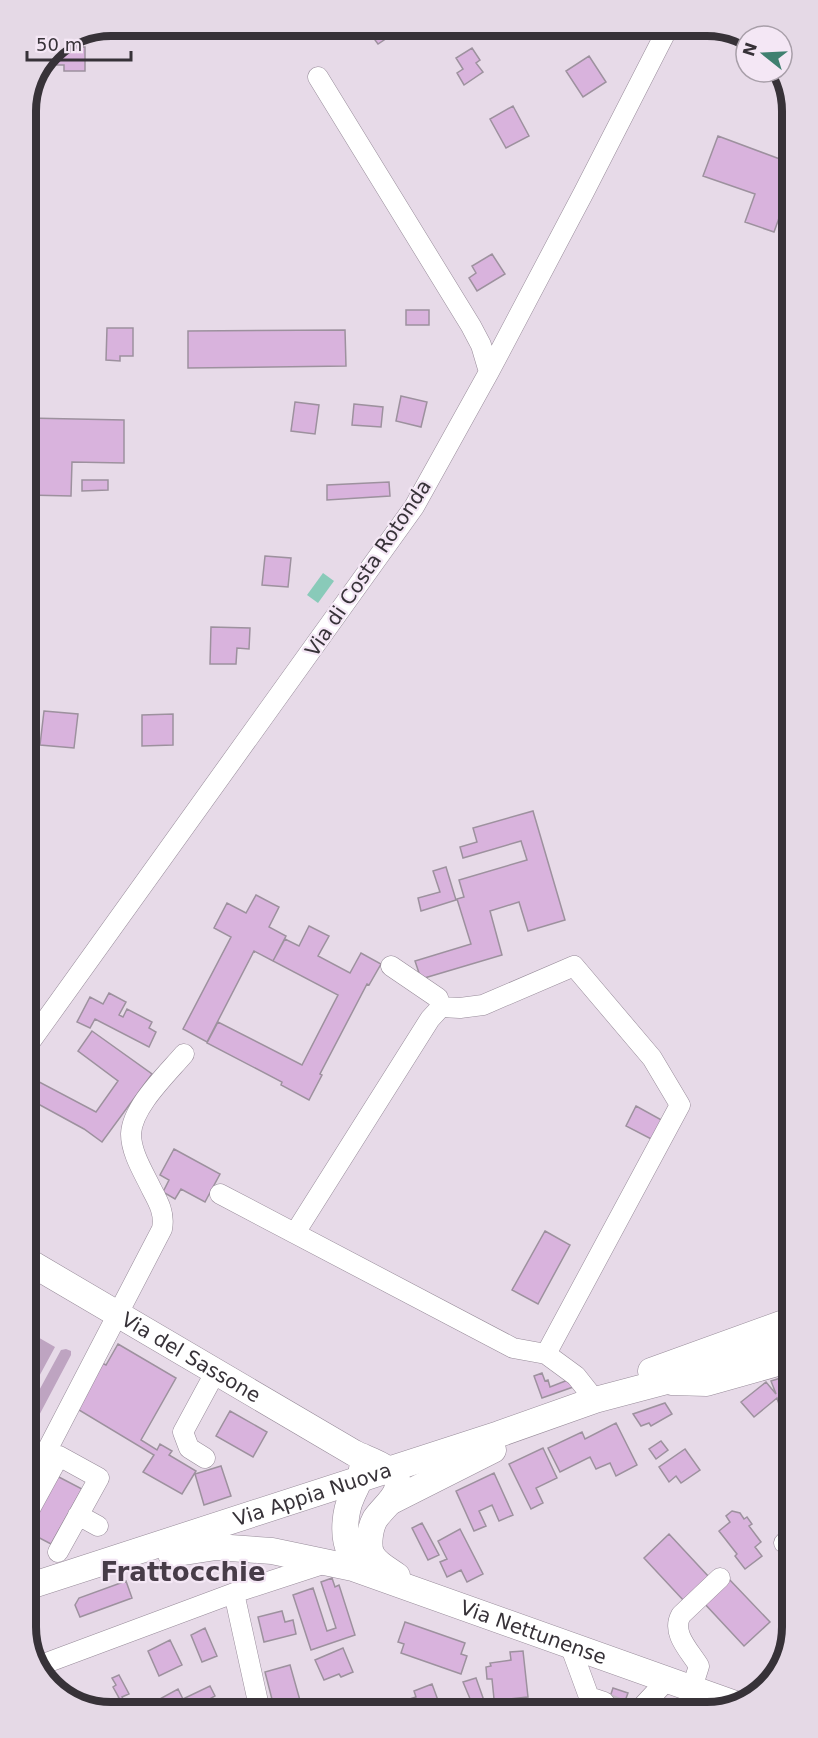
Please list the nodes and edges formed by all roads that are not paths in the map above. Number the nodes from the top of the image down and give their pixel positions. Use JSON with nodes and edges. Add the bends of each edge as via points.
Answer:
{"nodes":[{"id":1,"x":664,"y":36,"type":"edge"},
{"id":2,"x":318,"y":77,"type":"dead end"},
{"id":3,"x":489,"y":372,"type":"junction"},
{"id":4,"x":390,"y":966,"type":"dead end"},
{"id":5,"x":441,"y":1007,"type":"junction"},
{"id":6,"x":36,"y":1034,"type":"edge"},
{"id":7,"x":184,"y":1054,"type":"dead end"},
{"id":8,"x":220,"y":1194,"type":"dead end"},
{"id":9,"x":295,"y":1233,"type":"junction"},
{"id":10,"x":36,"y":1266,"type":"edge"},
{"id":11,"x":118,"y":1315,"type":"junction"},
{"id":12,"x":782,"y":1324,"type":"edge"},
{"id":13,"x":782,"y":1344,"type":"edge"},
{"id":14,"x":546,"y":1354,"type":"junction"},
{"id":15,"x":782,"y":1365,"type":"edge"},
{"id":16,"x":216,"y":1371,"type":"junction"},
{"id":17,"x":660,"y":1384,"type":"junction"},
{"id":18,"x":595,"y":1400,"type":"junction"},
{"id":19,"x":561,"y":1411,"type":"junction"},
{"id":20,"x":354,"y":1453,"type":"junction"},
{"id":21,"x":205,"y":1458,"type":"dead end"},
{"id":22,"x":388,"y":1469,"type":"junction"},
{"id":23,"x":36,"y":1472,"type":"edge"},
{"id":24,"x":361,"y":1479,"type":"junction"},
{"id":25,"x":36,"y":1498,"type":"edge"},
{"id":26,"x":392,"y":1501,"type":"junction"},
{"id":27,"x":78,"y":1515,"type":"junction"},
{"id":28,"x":224,"y":1523,"type":"junction"},
{"id":29,"x":98,"y":1526,"type":"dead end"},
{"id":30,"x":58,"y":1552,"type":"dead end"},
{"id":31,"x":330,"y":1562,"type":"junction"},
{"id":32,"x":96,"y":1566,"type":"junction"},
{"id":33,"x":370,"y":1572,"type":"junction"},
{"id":34,"x":720,"y":1578,"type":"dead end"},
{"id":35,"x":36,"y":1584,"type":"edge"},
{"id":36,"x":234,"y":1593,"type":"junction"},
{"id":37,"x":422,"y":1593,"type":"junction"},
{"id":38,"x":570,"y":1645,"type":"junction"},
{"id":39,"x":46,"y":1663,"type":"edge"},
{"id":40,"x":668,"y":1679,"type":"junction"},
{"id":41,"x":692,"y":1688,"type":"junction"},
{"id":42,"x":723,"y":1700,"type":"edge"},
{"id":43,"x":258,"y":1702,"type":"edge"},
{"id":44,"x":604,"y":1702,"type":"tunnel mouth"},
{"id":45,"x":646,"y":1702,"type":"edge"}],
"edges":[{"from":1,"to":3,"type":"street","name":"Via di Costa Rotonda"},
{"from":2,"to":3,"type":"street","via":[[471,326]]},
{"from":3,"to":6,"type":"street","name":"Via di Costa Rotonda","via":[[402,524]]},
{"from":4,"to":5,"type":"street","via":[[438,998]]},
{"from":5,"to":9,"type":"street"},
{"from":5,"to":14,"type":"street","via":[[483,1005],[574,966],[652,1058],[680,1105]]},
{"from":7,"to":11,"type":"street","via":[[144,1103],[133,1125],[133,1148],[162,1210],[163,1221]]},
{"from":8,"to":9,"type":"street"},
{"from":9,"to":14,"type":"street","via":[[513,1348]]},
{"from":10,"to":11,"type":"main road","name":"Via del Sassone"},
{"from":11,"to":16,"type":"main road","name":"Via del Sassone"},
{"from":11,"to":23,"type":"street"},
{"from":12,"to":18,"type":"main road","name":"Via Appia Nuova","via":[[648,1372]]},
{"from":13,"to":17,"type":"main road","name":"Via Appia Nuova"},
{"from":14,"to":18,"type":"street","via":[[576,1376]]},
{"from":15,"to":17,"type":"street","via":[[707,1386]]},
{"from":16,"to":20,"type":"main road","name":"Via del Sassone"},
{"from":16,"to":21,"type":"street","via":[[183,1431],[189,1448]]},
{"from":17,"to":18,"type":"main road","name":"Via Appia Nuova"},
{"from":18,"to":19,"type":"main road","name":"Via Appia Nuova"},
{"from":19,"to":22,"type":"main road","name":"Via Appia Nuova"},
{"from":19,"to":26,"type":"main road"},
{"from":20,"to":22,"type":"main road","name":"Via del Sassone"},
{"from":20,"to":24,"type":"main road","via":[[362,1470]]},
{"from":22,"to":24,"type":"main road","name":"Via Appia Nuova"},
{"from":22,"to":26,"type":"main road","via":[[396,1478],[397,1490]]},
{"from":24,"to":28,"type":"main road","name":"Via Appia Nuova"},
{"from":24,"to":33,"type":"main road","via":[[351,1498],[345,1533],[350,1552]]},
{"from":25,"to":27,"type":"street","via":[[59,1456],[99,1478]]},
{"from":26,"to":37,"type":"main road","via":[[375,1520],[369,1538],[371,1554]]},
{"from":27,"to":29,"type":"street"},
{"from":27,"to":30,"type":"street"},
{"from":28,"to":31,"type":"main road","via":[[287,1540]]},
{"from":28,"to":32,"type":"main road","name":"Via Appia Nuova"},
{"from":31,"to":32,"type":"main road","via":[[272,1551],[216,1547]]},
{"from":31,"to":33,"type":"main road","name":"Via Nettunense"},
{"from":31,"to":36,"type":"street"},
{"from":32,"to":35,"type":"main road","name":"Via Appia Nuova"},
{"from":33,"to":37,"type":"main road","name":"Via Nettunense"},
{"from":34,"to":41,"type":"street","via":[[679,1619],[677,1632],[699,1666]]},
{"from":36,"to":39,"type":"street"},
{"from":36,"to":43,"type":"street"},
{"from":37,"to":38,"type":"main road","name":"Via Nettunense"},
{"from":38,"to":40,"type":"main road","name":"Via Nettunense"},
{"from":38,"to":44,"type":"street","via":[[589,1697]]},
{"from":40,"to":41,"type":"main road","name":"Via Nettunense"},
{"from":40,"to":45,"type":"street"},
{"from":41,"to":42,"type":"main road","name":"Via Nettunense"}]}
